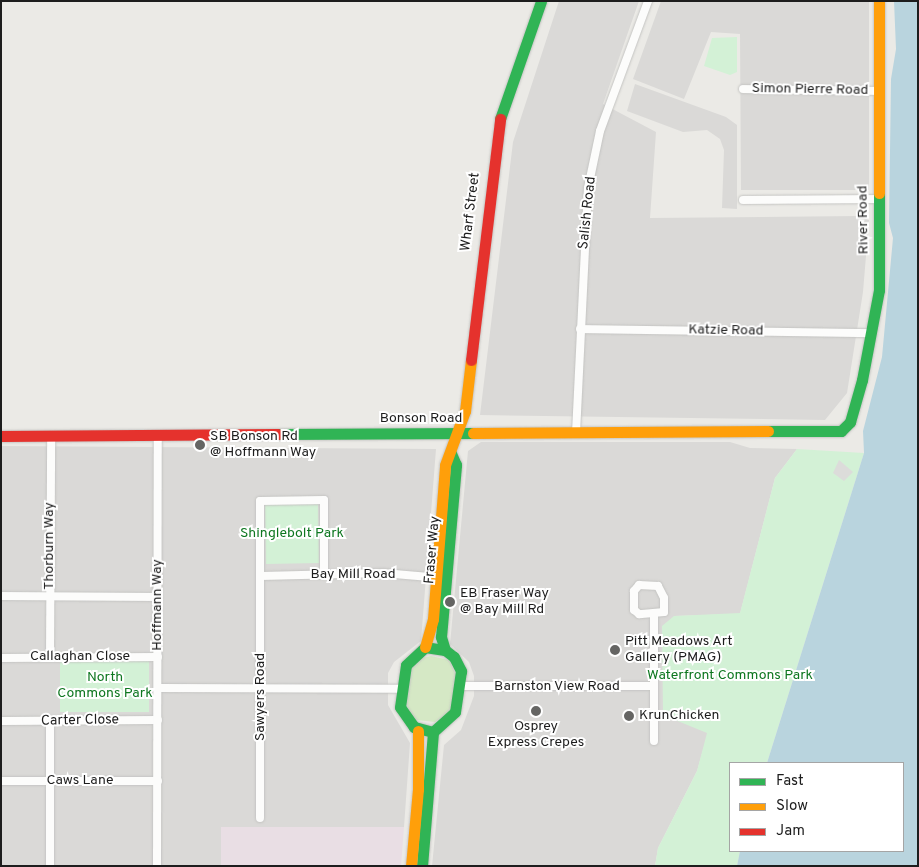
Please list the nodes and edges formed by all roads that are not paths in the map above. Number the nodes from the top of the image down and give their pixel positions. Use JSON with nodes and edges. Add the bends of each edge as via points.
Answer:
{"nodes":[{"id":1,"x":541,"y":1,"type":"edge"},
{"id":2,"x":648,"y":1,"type":"edge"},
{"id":3,"x":879,"y":1,"type":"edge"},
{"id":4,"x":743,"y":89,"type":"dead end"},
{"id":5,"x":878,"y":90,"type":"junction"},
{"id":6,"x":878,"y":199,"type":"junction"},
{"id":7,"x":743,"y":200,"type":"dead end"},
{"id":8,"x":580,"y":329,"type":"junction"},
{"id":9,"x":872,"y":333,"type":"junction"},
{"id":10,"x":841,"y":431,"type":"joint"},
{"id":11,"x":576,"y":433,"type":"junction"},
{"id":12,"x":459,"y":434,"type":"junction"},
{"id":13,"x":158,"y":435,"type":"junction"},
{"id":14,"x":1,"y":436,"type":"edge"},
{"id":15,"x":51,"y":436,"type":"junction"},
{"id":16,"x":324,"y":575,"type":"junction"},
{"id":17,"x":261,"y":576,"type":"junction"},
{"id":18,"x":441,"y":578,"type":"junction"},
{"id":19,"x":1,"y":596,"type":"edge"},
{"id":20,"x":50,"y":596,"type":"junction"},
{"id":21,"x":158,"y":597,"type":"junction"},
{"id":22,"x":654,"y":614,"type":"junction"},
{"id":23,"x":425,"y":647,"type":"junction"},
{"id":24,"x":445,"y":650,"type":"junction"},
{"id":25,"x":50,"y":657,"type":"junction"},
{"id":26,"x":158,"y":657,"type":"junction"},
{"id":27,"x":1,"y":658,"type":"edge"},
{"id":28,"x":461,"y":686,"type":"junction"},
{"id":29,"x":654,"y":686,"type":"junction"},
{"id":30,"x":158,"y":688,"type":"junction"},
{"id":31,"x":260,"y":688,"type":"junction"},
{"id":32,"x":400,"y":689,"type":"junction"},
{"id":33,"x":158,"y":720,"type":"junction"},
{"id":34,"x":1,"y":721,"type":"edge"},
{"id":35,"x":50,"y":721,"type":"junction"},
{"id":36,"x":418,"y":730,"type":"junction"},
{"id":37,"x":433,"y":732,"type":"junction"},
{"id":38,"x":654,"y":741,"type":"dead end"},
{"id":39,"x":1,"y":781,"type":"edge"},
{"id":40,"x":50,"y":781,"type":"junction"},
{"id":41,"x":158,"y":781,"type":"junction"},
{"id":42,"x":260,"y":818,"type":"dead end"},
{"id":43,"x":50,"y":866,"type":"edge"},
{"id":44,"x":157,"y":866,"type":"edge"},
{"id":45,"x":411,"y":866,"type":"edge"},
{"id":46,"x":422,"y":866,"type":"edge"}],
"edges":[{"from":1,"to":12,"type":"street","name":"Wharf Street","via":[[504,100],[495,140],[465,411]]},
{"from":2,"to":8,"type":"street","name":"Salish Road","via":[[600,131],[586,211]]},
{"from":3,"to":5,"type":"street","name":"River Road"},
{"from":4,"to":5,"type":"street","name":"Simon Pierre Road"},
{"from":5,"to":6,"type":"street","name":"River Road"},
{"from":6,"to":7,"type":"street"},
{"from":6,"to":9,"type":"street","name":"River Road","via":[[880,264]]},
{"from":8,"to":9,"type":"street","name":"Katzie Road"},
{"from":8,"to":11,"type":"street","name":"Salish Road"},
{"from":9,"to":10,"type":"street","name":"River Road","via":[[850,422]]},
{"from":10,"to":11,"type":"street","name":"Bonson Road"},
{"from":11,"to":12,"type":"street","name":"Bonson Road"},
{"from":12,"to":13,"type":"street","name":"Bonson Road"},
{"from":12,"to":18,"type":"street","name":"Fraser Way","via":[[452,453],[456,465]]},
{"from":13,"to":15,"type":"street","name":"Bonson Road"},
{"from":13,"to":21,"type":"street","name":"Hoffmann Way"},
{"from":14,"to":15,"type":"street","name":"Bonson Road"},
{"from":15,"to":20,"type":"street","name":"Thorburn Way"},
{"from":16,"to":17,"type":"street","name":"Bay Mill Road"},
{"from":16,"to":17,"type":"street","name":"Sawyers Road","via":[[324,500],[260,501]]},
{"from":16,"to":18,"type":"street","name":"Bay Mill Road","via":[[383,573]]},
{"from":17,"to":31,"type":"street","name":"Sawyers Road"},
{"from":18,"to":23,"type":"street","name":"Fraser Way"},
{"from":18,"to":24,"type":"street","name":"Fraser Way"},
{"from":19,"to":20,"type":"street"},
{"from":20,"to":21,"type":"street"},
{"from":20,"to":25,"type":"street","name":"Thorburn Way"},
{"from":21,"to":26,"type":"street","name":"Hoffmann Way"},
{"from":22,"to":22,"type":"street","via":[[639,614],[634,610],[634,591],[639,585],[658,586],[664,598],[664,612]]},
{"from":22,"to":29,"type":"street"},
{"from":23,"to":24,"type":"street"},
{"from":23,"to":32,"type":"street","via":[[406,665]]},
{"from":24,"to":28,"type":"street","via":[[458,664]]},
{"from":25,"to":26,"type":"street","name":"Callaghan Close"},
{"from":25,"to":27,"type":"street","name":"Callaghan Close"},
{"from":26,"to":30,"type":"street","name":"Hoffmann Way"},
{"from":28,"to":29,"type":"street","name":"Barnston View Road"},
{"from":28,"to":37,"type":"street","via":[[456,712]]},
{"from":29,"to":38,"type":"street"},
{"from":30,"to":31,"type":"street"},
{"from":30,"to":33,"type":"street","name":"Hoffmann Way"},
{"from":31,"to":32,"type":"street"},
{"from":31,"to":42,"type":"street","name":"Sawyers Road"},
{"from":32,"to":36,"type":"street","via":[[403,714]]},
{"from":33,"to":35,"type":"street","name":"Carter Close"},
{"from":33,"to":41,"type":"street","name":"Hoffmann Way"},
{"from":34,"to":35,"type":"street","name":"Carter Close"},
{"from":35,"to":40,"type":"street"},
{"from":36,"to":37,"type":"street"},
{"from":36,"to":45,"type":"street","via":[[418,789]]},
{"from":37,"to":46,"type":"street"},
{"from":39,"to":40,"type":"street","name":"Caws Lane"},
{"from":40,"to":41,"type":"street","name":"Caws Lane"},
{"from":40,"to":43,"type":"street"},
{"from":41,"to":44,"type":"street","name":"Hoffmann Way"}]}
